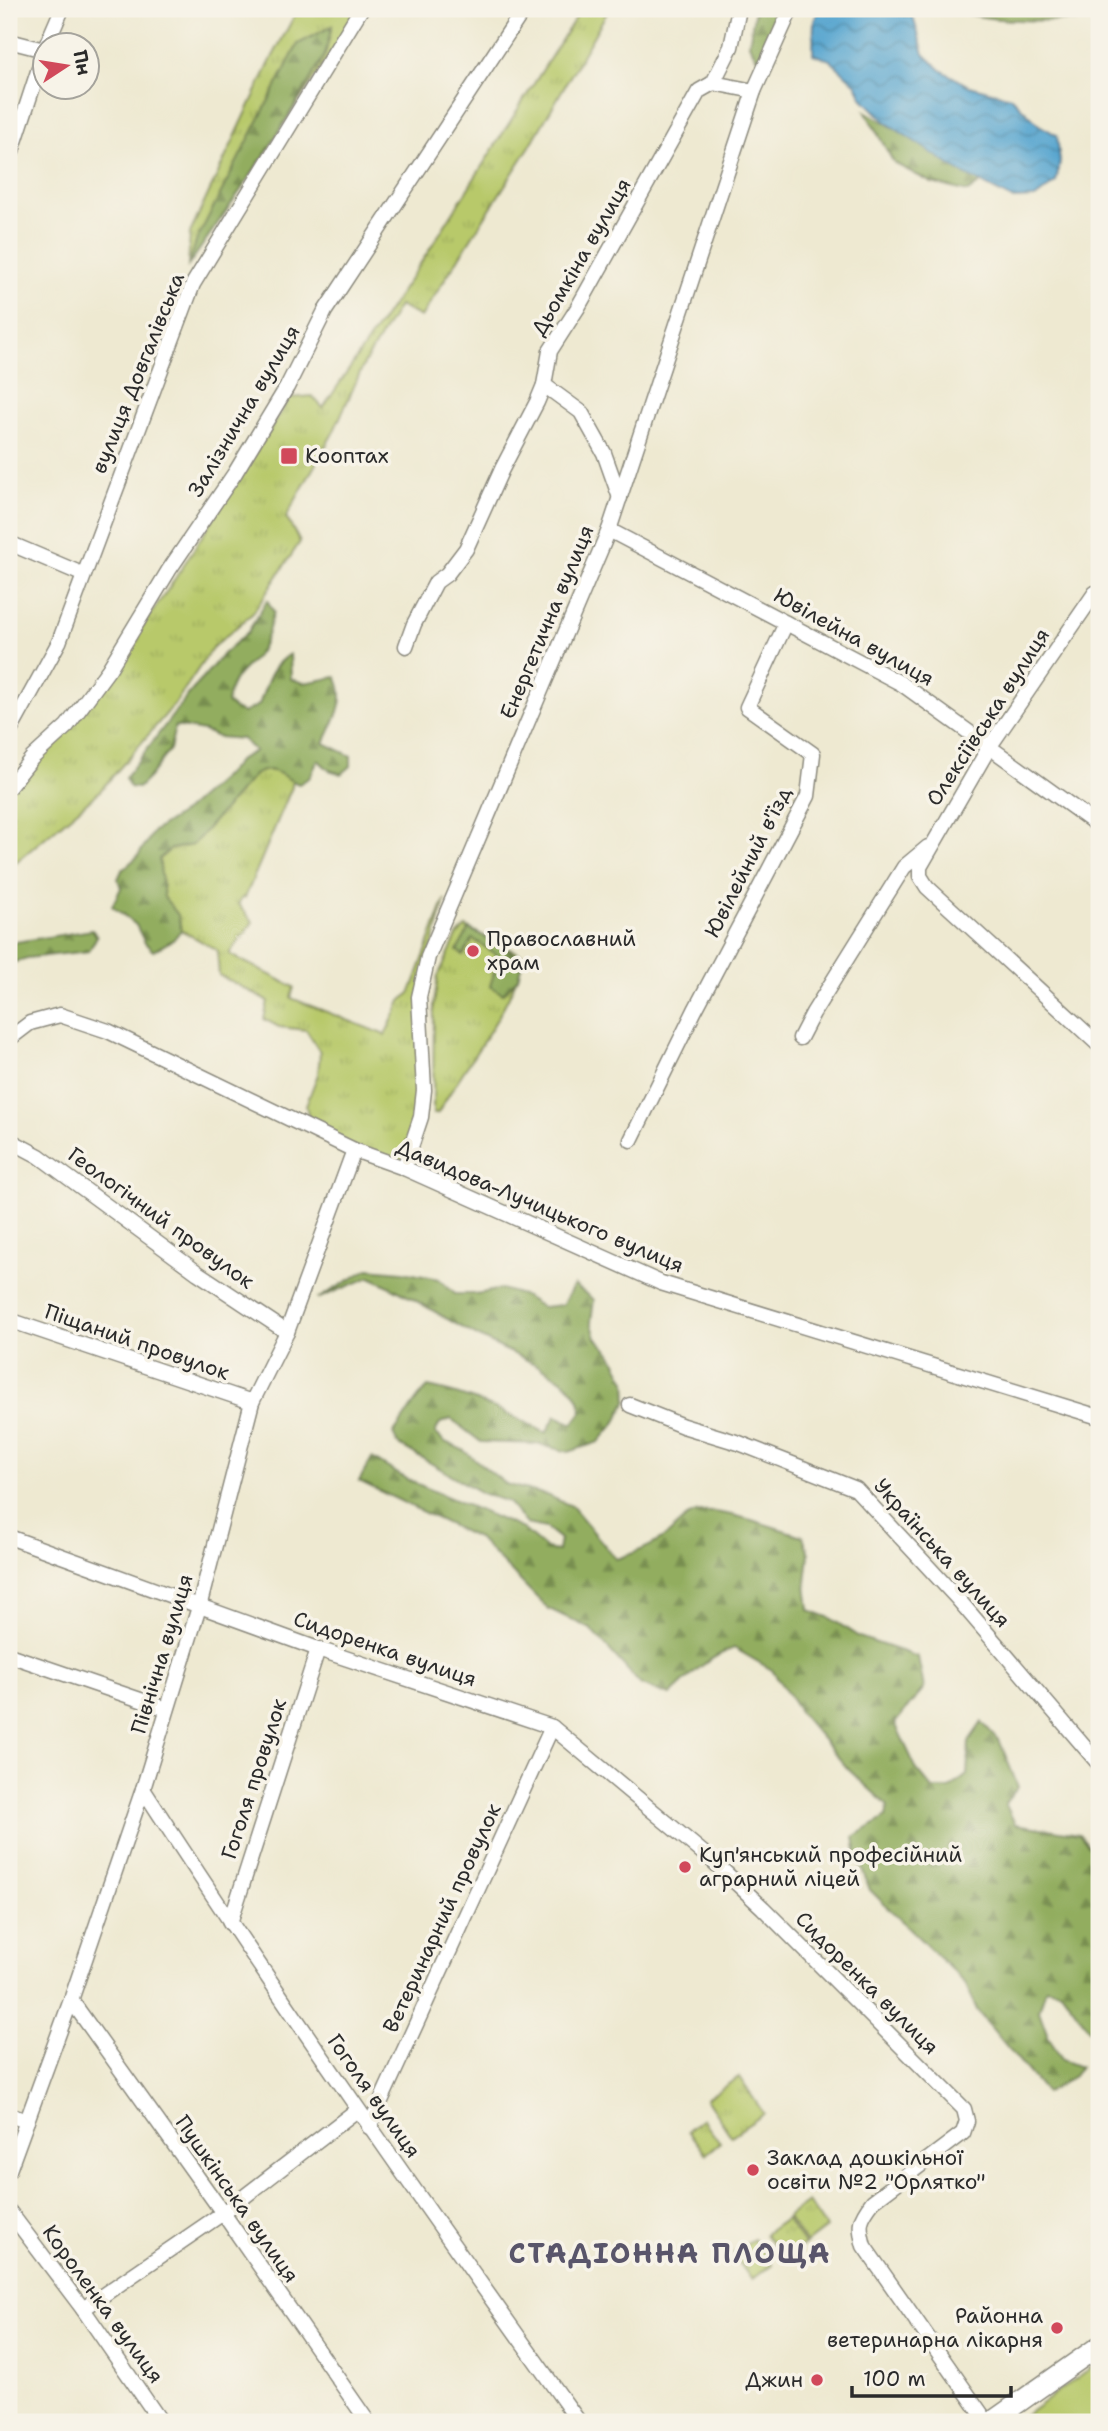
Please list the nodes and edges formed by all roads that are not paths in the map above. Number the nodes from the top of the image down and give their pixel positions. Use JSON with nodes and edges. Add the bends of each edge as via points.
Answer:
{"nodes":[{"id":1,"x":62,"y":9,"type":"edge"},
{"id":2,"x":361,"y":9,"type":"edge"},
{"id":3,"x":524,"y":9,"type":"edge"},
{"id":4,"x":739,"y":9,"type":"edge"},
{"id":5,"x":791,"y":9,"type":"edge"},
{"id":6,"x":52,"y":32,"type":"edge"},
{"id":7,"x":9,"y":41,"type":"edge"},
{"id":8,"x":32,"y":45,"type":"edge"},
{"id":9,"x":713,"y":83,"type":"junction"},
{"id":10,"x":32,"y":87,"type":"edge"},
{"id":11,"x":754,"y":91,"type":"junction"},
{"id":12,"x":10,"y":154,"type":"edge"},
{"id":13,"x":544,"y":386,"type":"junction"},
{"id":14,"x":620,"y":498,"type":"junction"},
{"id":15,"x":609,"y":530,"type":"junction"},
{"id":16,"x":9,"y":543,"type":"edge"},
{"id":17,"x":82,"y":574,"type":"junction"},
{"id":18,"x":1099,"y":597,"type":"edge"},
{"id":19,"x":786,"y":623,"type":"junction"},
{"id":20,"x":406,"y":646,"type":"dead end"},
{"id":21,"x":9,"y":733,"type":"edge"},
{"id":22,"x":990,"y":746,"type":"junction"},
{"id":23,"x":9,"y":787,"type":"edge"},
{"id":24,"x":1099,"y":826,"type":"edge"},
{"id":25,"x":934,"y":842,"type":"junction"},
{"id":26,"x":800,"y":1038,"type":"dead end"},
{"id":27,"x":9,"y":1039,"type":"edge"},
{"id":28,"x":1099,"y":1045,"type":"edge"},
{"id":29,"x":9,"y":1140,"type":"edge"},
{"id":30,"x":631,"y":1140,"type":"dead end"},
{"id":31,"x":354,"y":1150,"type":"junction"},
{"id":32,"x":404,"y":1168,"type":"junction"},
{"id":33,"x":9,"y":1320,"type":"edge"},
{"id":34,"x":287,"y":1332,"type":"junction"},
{"id":35,"x":252,"y":1402,"type":"junction"},
{"id":36,"x":630,"y":1405,"type":"dead end"},
{"id":37,"x":1099,"y":1417,"type":"edge"},
{"id":38,"x":9,"y":1537,"type":"edge"},
{"id":39,"x":199,"y":1607,"type":"junction"},
{"id":40,"x":318,"y":1649,"type":"junction"},
{"id":41,"x":9,"y":1656,"type":"edge"},
{"id":42,"x":167,"y":1709,"type":"junction"},
{"id":43,"x":552,"y":1727,"type":"junction"},
{"id":44,"x":1099,"y":1764,"type":"edge"},
{"id":45,"x":143,"y":1788,"type":"junction"},
{"id":46,"x":230,"y":1923,"type":"junction"},
{"id":47,"x":71,"y":2000,"type":"junction"},
{"id":48,"x":358,"y":2110,"type":"junction"},
{"id":49,"x":9,"y":2115,"type":"edge"},
{"id":50,"x":27,"y":2121,"type":"junction"},
{"id":51,"x":369,"y":2127,"type":"junction"},
{"id":52,"x":9,"y":2170,"type":"edge"},
{"id":53,"x":9,"y":2211,"type":"edge"},
{"id":54,"x":223,"y":2213,"type":"junction"},
{"id":55,"x":83,"y":2309,"type":"junction"},
{"id":56,"x":1099,"y":2346,"type":"edge"},
{"id":57,"x":162,"y":2422,"type":"edge"},
{"id":58,"x":368,"y":2422,"type":"edge"},
{"id":59,"x":579,"y":2422,"type":"edge"},
{"id":60,"x":989,"y":2422,"type":"edge"}],
"edges":[{"from":1,"to":6,"type":"street"},
{"from":2,"to":17,"type":"street","name":"вулиця Довгалівська","via":[[193,284]]},
{"from":3,"to":23,"type":"street","name":"Залізнична вулиця","via":[[325,311],[281,398],[109,669],[67,726]]},
{"from":4,"to":9,"type":"street","name":"Дьомкіна вулиця","via":[[731,47]]},
{"from":5,"to":11,"type":"street","name":"Енергетична вулиця"},
{"from":7,"to":8,"type":"street"},
{"from":9,"to":11,"type":"street"},
{"from":9,"to":13,"type":"street","name":"Дьомкіна вулиця","via":[[699,91],[550,351]]},
{"from":10,"to":12,"type":"street"},
{"from":11,"to":14,"type":"street","name":"Енергетична вулиця"},
{"from":13,"to":14,"type":"street","via":[[581,412],[604,453]]},
{"from":13,"to":20,"type":"street","name":"Дьомкіна вулиця","via":[[466,550],[436,582]]},
{"from":14,"to":15,"type":"street","name":"Енергетична вулиця"},
{"from":15,"to":19,"type":"street","name":"Ювілейна вулиця"},
{"from":15,"to":32,"type":"street","name":"Енергетична вулиця","via":[[428,957],[419,997],[421,1118]]},
{"from":16,"to":17,"type":"street"},
{"from":17,"to":21,"type":"street","name":"вулиця Довгалівська","via":[[59,642]]},
{"from":18,"to":22,"type":"street","name":"Олексіївська вулиця","via":[[1095,593]]},
{"from":19,"to":22,"type":"street","name":"Ювілейна вулиця","via":[[902,684]]},
{"from":19,"to":30,"type":"street","name":"Ювілейний в'їзд","via":[[747,707],[813,754],[808,796]]},
{"from":22,"to":24,"type":"street","name":"Ювілейна вулиця"},
{"from":22,"to":25,"type":"street","name":"Олексіївська вулиця"},
{"from":25,"to":26,"type":"street","via":[[904,867]]},
{"from":25,"to":28,"type":"street","name":"Олексіївська вулиця","via":[[920,867],[927,887]]},
{"from":27,"to":31,"type":"street","name":"Давидова-Лучицького вулиця","via":[[30,1023],[60,1015],[108,1031]]},
{"from":29,"to":34,"type":"street","name":"Геологічний провулок","via":[[39,1156]]},
{"from":31,"to":32,"type":"street","name":"Давидова-Лучицького вулиця"},
{"from":31,"to":34,"type":"street","name":"Північна вулиця"},
{"from":32,"to":37,"type":"street","name":"Давидова-Лучицького вулиця","via":[[661,1283]]},
{"from":33,"to":35,"type":"street","name":"Піщаний провулок"},
{"from":34,"to":35,"type":"street","name":"Північна вулиця"},
{"from":35,"to":39,"type":"street","name":"Північна вулиця"},
{"from":36,"to":44,"type":"street","name":"Українська вулиця","via":[[856,1489],[957,1598]]},
{"from":38,"to":39,"type":"street","name":"Сидоренка вулиця"},
{"from":39,"to":40,"type":"street","name":"Сидоренка вулиця"},
{"from":39,"to":42,"type":"street","name":"Північна вулиця"},
{"from":40,"to":43,"type":"street","name":"Сидоренка вулиця"},
{"from":40,"to":46,"type":"street","name":"Гоголя провулок"},
{"from":41,"to":42,"type":"street"},
{"from":42,"to":45,"type":"street","name":"Північна вулиця"},
{"from":43,"to":51,"type":"street","name":"Ветеринарний провулок"},
{"from":43,"to":60,"type":"street","name":"Сидоренка вулиця","via":[[714,1862],[964,2109],[963,2133],[873,2201],[859,2227],[864,2246]]},
{"from":45,"to":46,"type":"street","name":"Гоголя вулиця"},
{"from":45,"to":47,"type":"street","name":"Північна вулиця"},
{"from":46,"to":48,"type":"street","name":"Гоголя вулиця"},
{"from":47,"to":50,"type":"street","name":"Північна вулиця"},
{"from":47,"to":54,"type":"street","name":"Пушкінська вулиця"},
{"from":48,"to":51,"type":"street","name":"Гоголя вулиця"},
{"from":48,"to":54,"type":"street"},
{"from":49,"to":50,"type":"street"},
{"from":50,"to":52,"type":"street","name":"Північна вулиця"},
{"from":51,"to":59,"type":"street","name":"Гоголя вулиця"},
{"from":53,"to":55,"type":"street","name":"Короленка вулиця"},
{"from":54,"to":55,"type":"street"},
{"from":54,"to":58,"type":"street","name":"Пушкінська вулиця"},
{"from":55,"to":57,"type":"street","name":"Короленка вулиця"},
{"from":56,"to":60,"type":"main road"}]}
